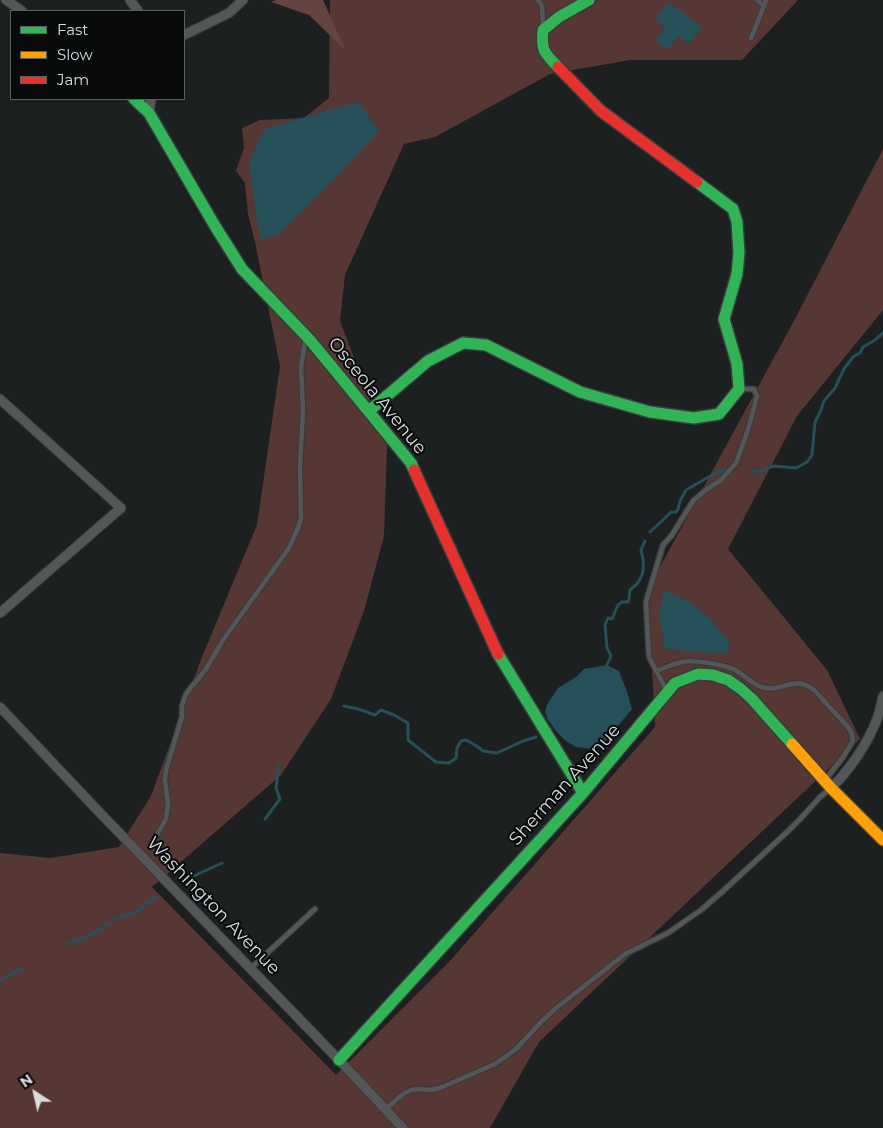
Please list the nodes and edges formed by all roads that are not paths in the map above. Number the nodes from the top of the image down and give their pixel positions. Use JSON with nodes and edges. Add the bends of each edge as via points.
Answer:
{"nodes":[{"id":1,"x":6,"y":0,"type":"edge"},
{"id":2,"x":243,"y":0,"type":"edge"},
{"id":3,"x":538,"y":0,"type":"edge"},
{"id":4,"x":589,"y":0,"type":"edge"},
{"id":5,"x":757,"y":0,"type":"edge"},
{"id":6,"x":766,"y":0,"type":"edge"},
{"id":7,"x":764,"y":6,"type":"junction"},
{"id":8,"x":21,"y":10,"type":"edge"},
{"id":9,"x":543,"y":30,"type":"junction"},
{"id":10,"x":185,"y":35,"type":"edge"},
{"id":11,"x":750,"y":38,"type":"dead end"},
{"id":12,"x":135,"y":100,"type":"edge"},
{"id":13,"x":151,"y":100,"type":"edge"},
{"id":14,"x":149,"y":112,"type":"junction"},
{"id":15,"x":306,"y":336,"type":"junction"},
{"id":16,"x":739,"y":389,"type":"junction"},
{"id":17,"x":0,"y":399,"type":"edge"},
{"id":18,"x":369,"y":411,"type":"junction"},
{"id":19,"x":0,"y":613,"type":"edge"},
{"id":20,"x":656,"y":671,"type":"junction"},
{"id":21,"x":668,"y":692,"type":"junction"},
{"id":22,"x":883,"y":696,"type":"edge"},
{"id":23,"x":0,"y":707,"type":"edge"},
{"id":24,"x":880,"y":718,"type":"edge"},
{"id":25,"x":828,"y":784,"type":"junction"},
{"id":26,"x":583,"y":793,"type":"junction"},
{"id":27,"x":883,"y":840,"type":"edge"},
{"id":28,"x":153,"y":842,"type":"dead end"},
{"id":29,"x":315,"y":909,"type":"dead end"},
{"id":30,"x":251,"y":968,"type":"junction"},
{"id":31,"x":339,"y":1060,"type":"junction"},
{"id":32,"x":386,"y":1109,"type":"junction"},
{"id":33,"x":404,"y":1128,"type":"edge"}],
"edges":[{"from":1,"to":8,"type":"street"},
{"from":2,"to":10,"type":"street","via":[[230,13]]},
{"from":3,"to":9,"type":"lane","via":[[542,6]]},
{"from":4,"to":9,"type":"street"},
{"from":5,"to":7,"type":"lane"},
{"from":6,"to":7,"type":"lane"},
{"from":7,"to":11,"type":"lane"},
{"from":9,"to":16,"type":"street","via":[[544,51],[601,111],[733,209],[739,253],[737,274],[724,319],[738,364]]},
{"from":12,"to":14,"type":"street","name":"Osceola Avenue"},
{"from":13,"to":14,"type":"street"},
{"from":14,"to":15,"type":"street","name":"Osceola Avenue","via":[[242,269]]},
{"from":15,"to":18,"type":"street","name":"Osceola Avenue"},
{"from":15,"to":28,"type":"lane","via":[[301,366],[304,412],[298,528],[289,548],[186,694],[166,770],[166,819]]},
{"from":16,"to":18,"type":"street","via":[[719,414],[694,418],[650,412],[580,392],[486,345],[463,343],[428,362]]},
{"from":16,"to":20,"type":"lane","via":[[754,389],[757,396],[736,463],[721,480],[693,501],[663,545],[646,602],[649,657]]},
{"from":17,"to":19,"type":"street","via":[[121,508]]},
{"from":18,"to":26,"type":"street","name":"Osceola Avenue","via":[[411,463],[495,650]]},
{"from":20,"to":21,"type":"lane"},
{"from":20,"to":25,"type":"lane","via":[[683,661],[704,662],[734,669],[764,688],[800,683],[808,685],[852,734],[853,740]]},
{"from":21,"to":25,"type":"street","name":"Sherman Avenue","via":[[676,683],[697,674],[712,674],[730,682],[752,699]]},
{"from":21,"to":26,"type":"street","name":"Sherman Avenue"},
{"from":22,"to":24,"type":"street"},
{"from":23,"to":30,"type":"street","name":"Washington Avenue"},
{"from":24,"to":25,"type":"street","via":[[842,778]]},
{"from":25,"to":27,"type":"street","name":"Sherman Avenue"},
{"from":25,"to":32,"type":"lane","via":[[802,817],[715,898],[668,933],[625,954],[555,1008],[508,1055],[440,1088],[411,1090]]},
{"from":26,"to":31,"type":"street","name":"Sherman Avenue"},
{"from":29,"to":30,"type":"lane"},
{"from":30,"to":31,"type":"street","name":"Washington Avenue"},
{"from":31,"to":32,"type":"street","name":"Washington Avenue"},
{"from":32,"to":33,"type":"street","name":"Washington Avenue"}]}
